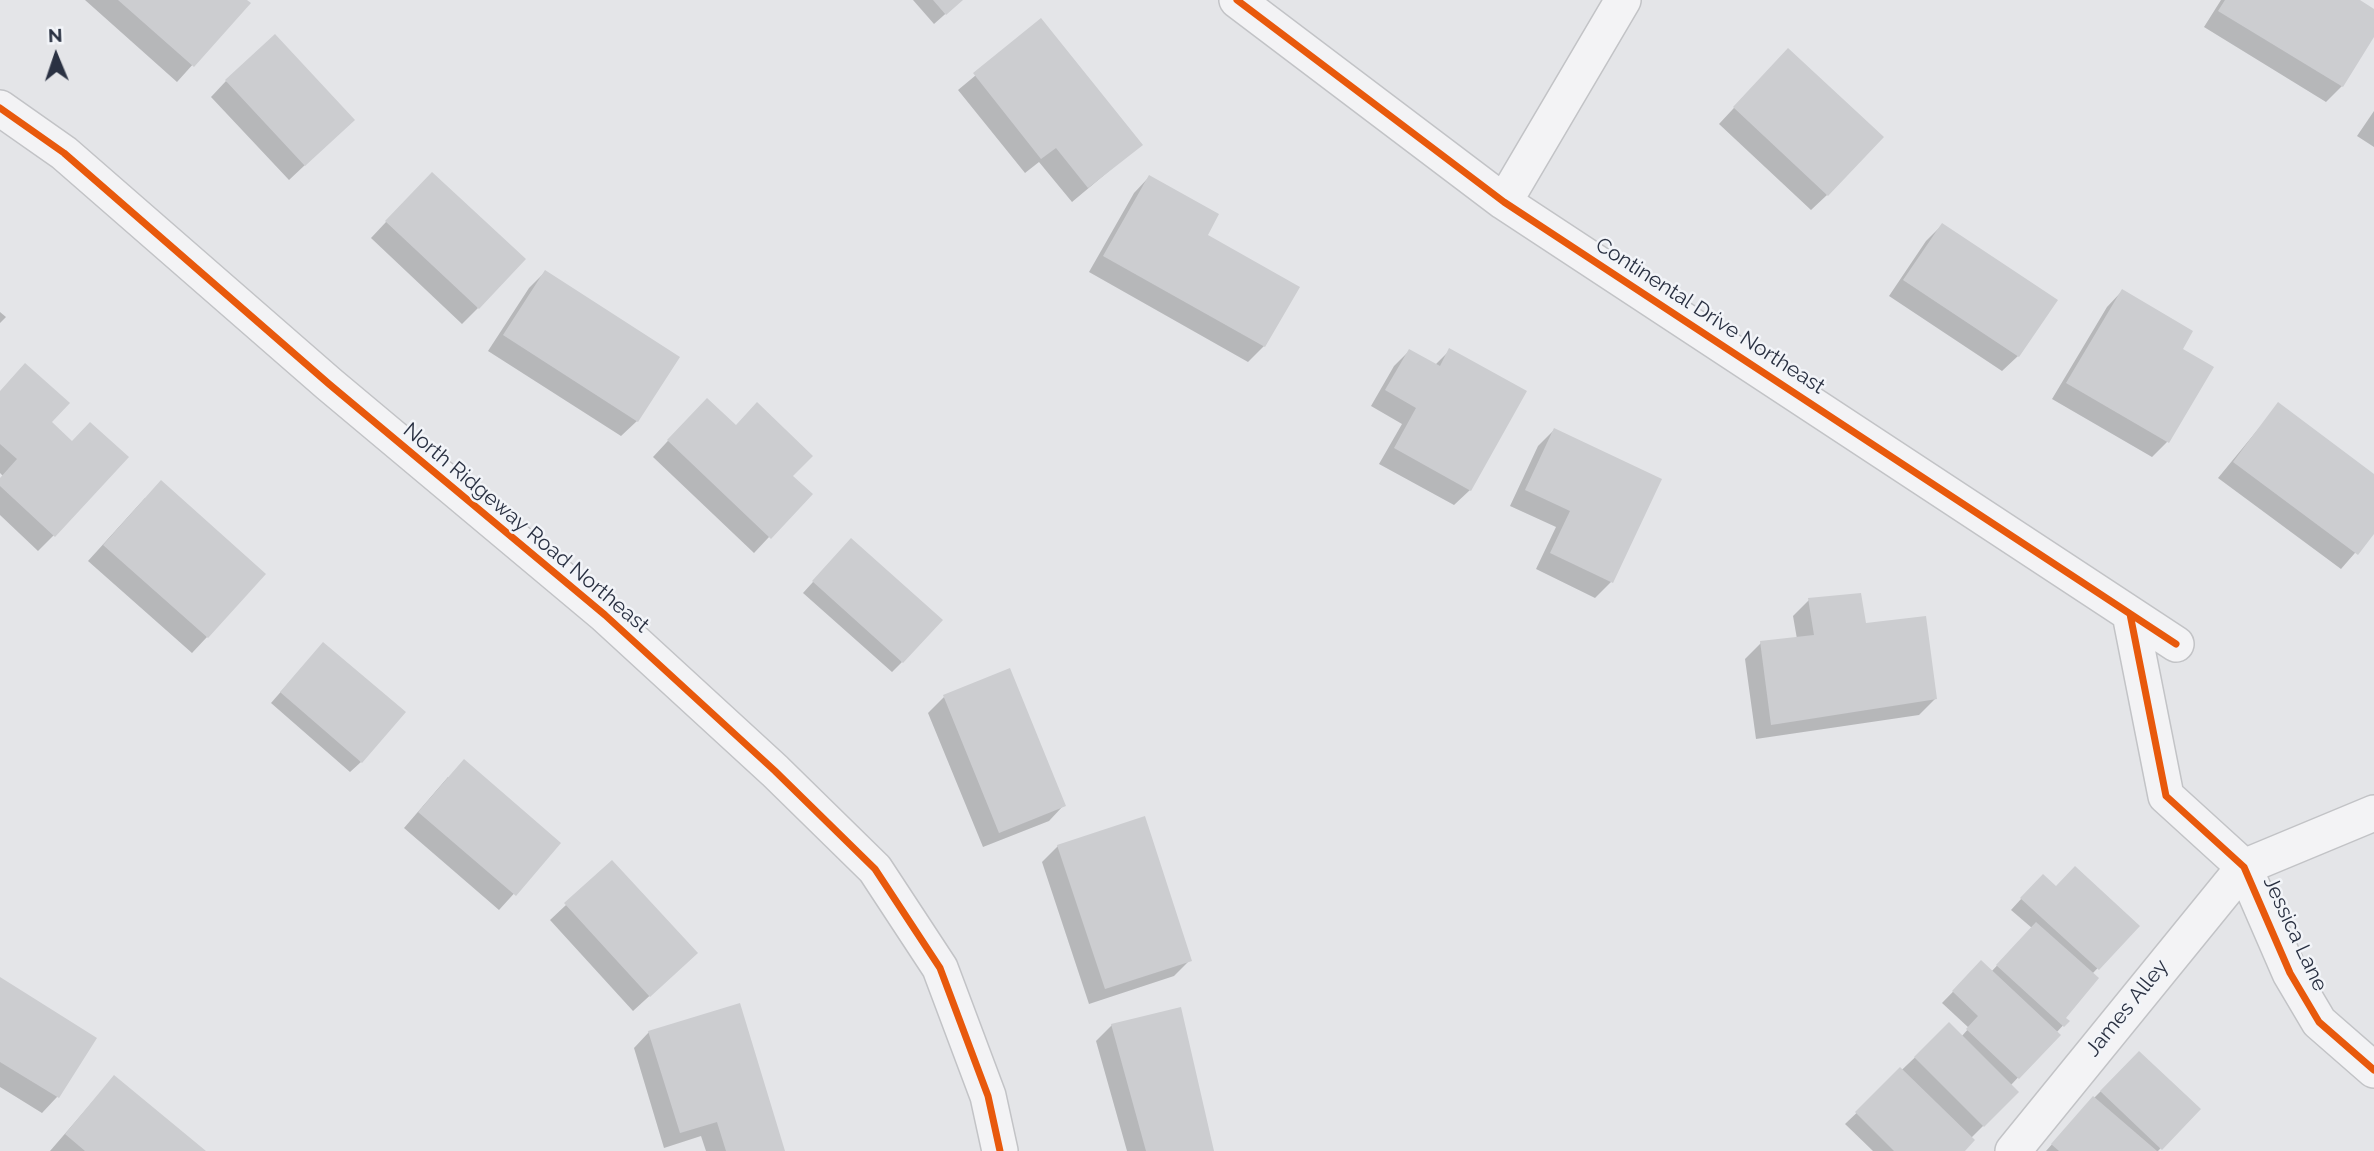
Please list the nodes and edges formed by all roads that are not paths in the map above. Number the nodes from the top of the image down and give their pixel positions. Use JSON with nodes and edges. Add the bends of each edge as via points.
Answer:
{"nodes":[{"id":1,"x":1237,"y":0,"type":"edge"},
{"id":2,"x":1623,"y":0,"type":"edge"},
{"id":3,"x":0,"y":108,"type":"edge"},
{"id":4,"x":1504,"y":202,"type":"junction"},
{"id":5,"x":2130,"y":614,"type":"junction"},
{"id":6,"x":2176,"y":644,"type":"dead end"},
{"id":7,"x":2374,"y":813,"type":"edge"},
{"id":8,"x":2244,"y":867,"type":"junction"},
{"id":9,"x":2374,"y":1070,"type":"edge"},
{"id":10,"x":1000,"y":1151,"type":"edge"},
{"id":11,"x":2013,"y":1151,"type":"edge"}],
"edges":[{"from":1,"to":4,"type":"street","name":"Continental Drive Northeast"},
{"from":2,"to":4,"type":"street"},
{"from":3,"to":10,"type":"street","name":"North Ridgeway Road Northeast","via":[[64,153],[329,384],[605,615],[875,869],[940,968],[988,1096]]},
{"from":4,"to":5,"type":"street","name":"Continental Drive Northeast"},
{"from":5,"to":6,"type":"street","name":"Continental Drive Northeast"},
{"from":5,"to":8,"type":"street","name":"Jessica Lane","via":[[2166,796]]},
{"from":7,"to":8,"type":"street"},
{"from":8,"to":9,"type":"street","name":"Jessica Lane","via":[[2290,973],[2319,1021]]},
{"from":8,"to":11,"type":"street","name":"James Alley"}]}
